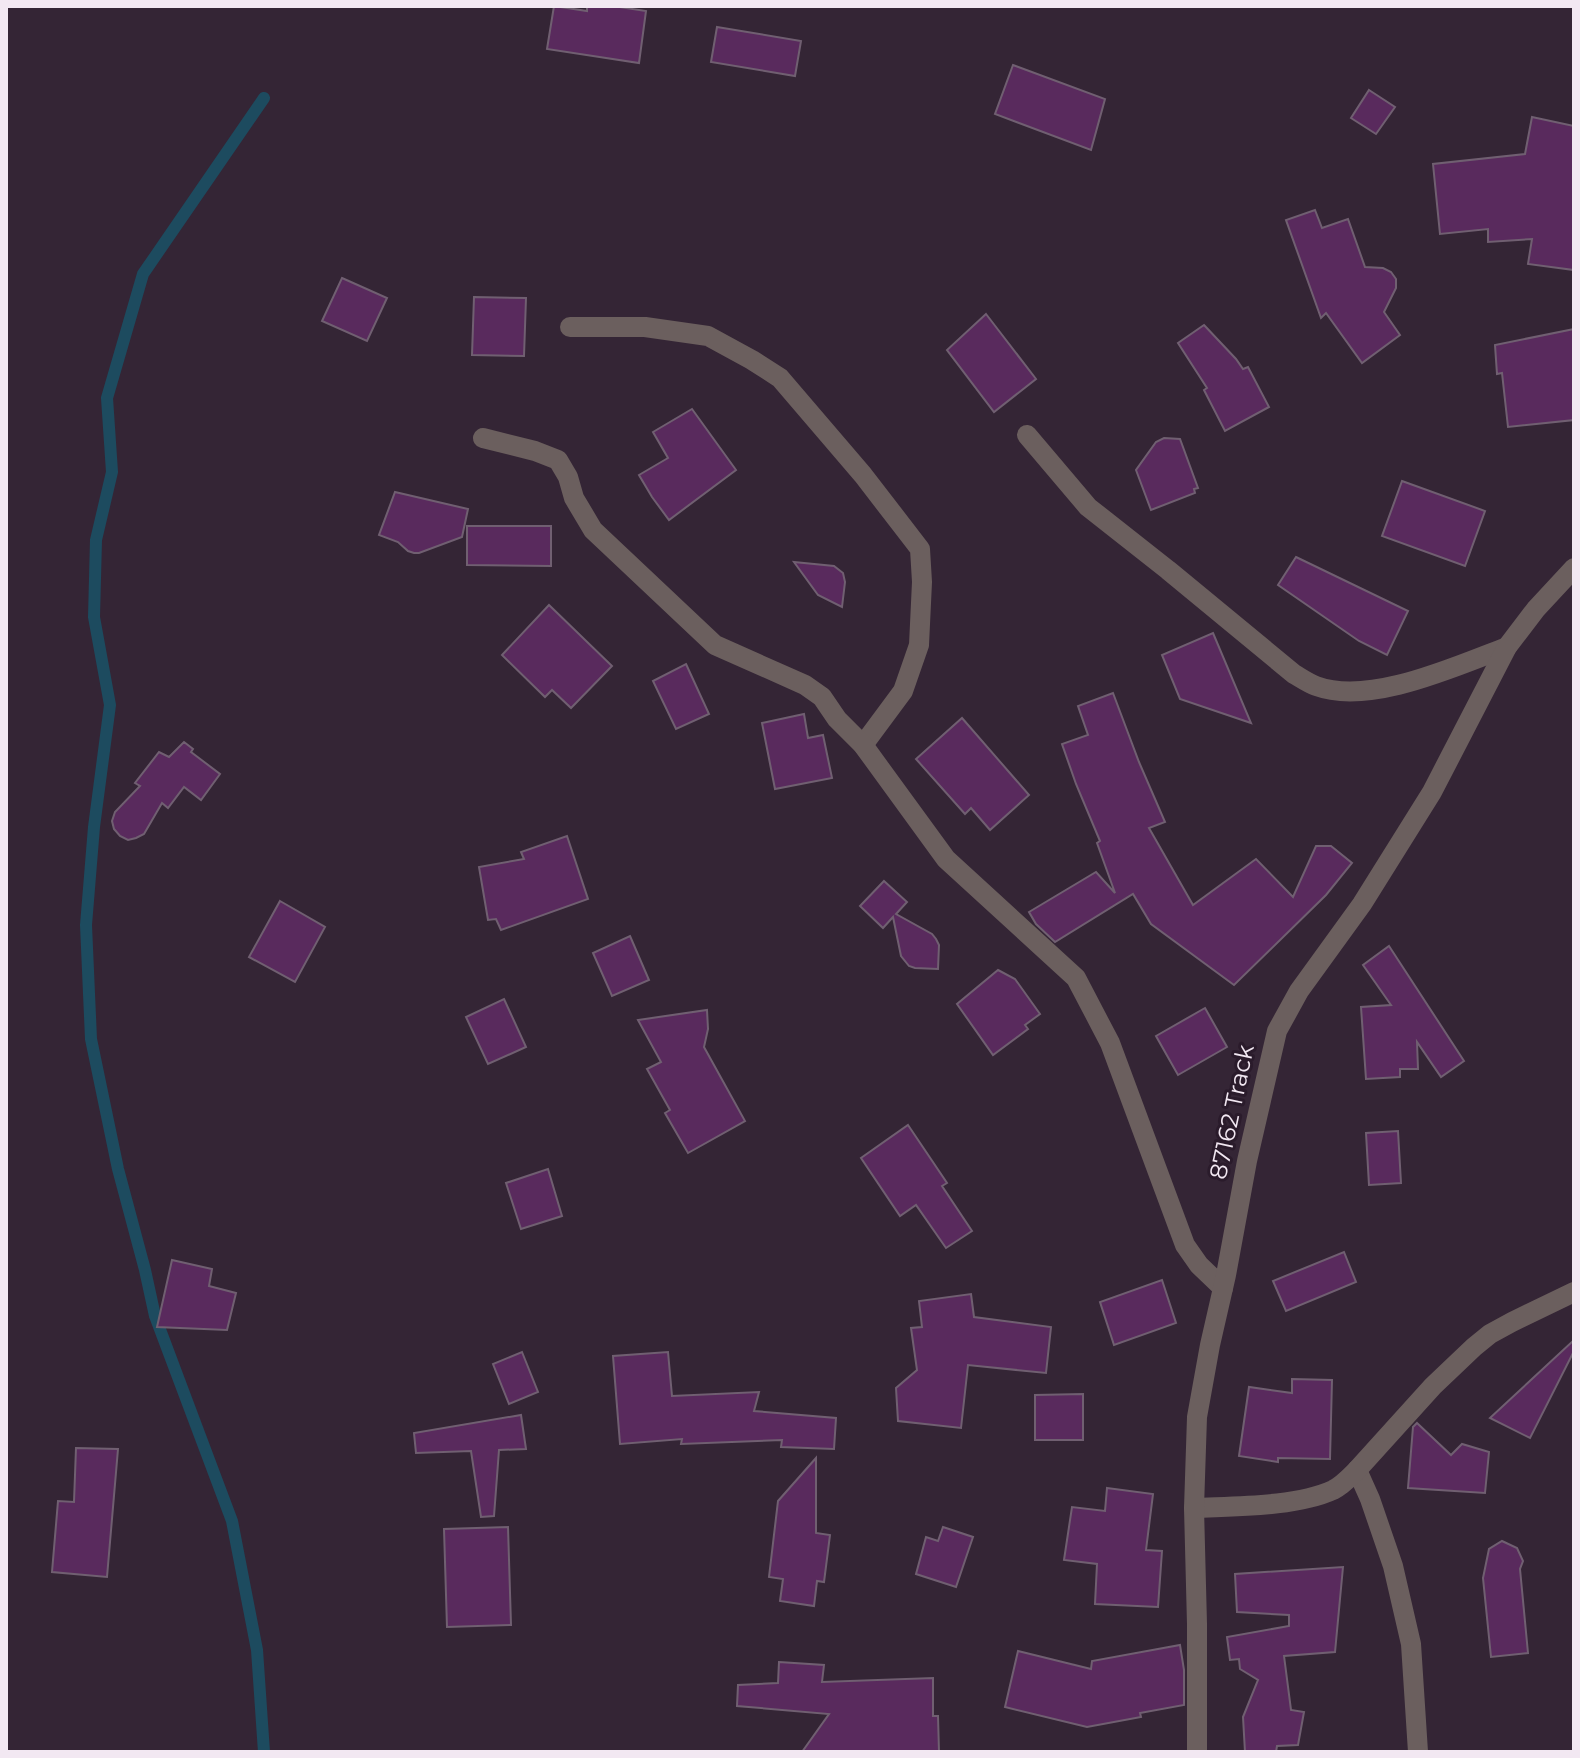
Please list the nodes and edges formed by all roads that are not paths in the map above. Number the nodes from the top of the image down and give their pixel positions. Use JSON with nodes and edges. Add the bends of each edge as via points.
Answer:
{"nodes":[{"id":1,"x":570,"y":327,"type":"dead end"},
{"id":2,"x":1027,"y":435,"type":"dead end"},
{"id":3,"x":483,"y":438,"type":"dead end"},
{"id":4,"x":1574,"y":568,"type":"edge"},
{"id":5,"x":1507,"y":647,"type":"junction"},
{"id":6,"x":863,"y":745,"type":"junction"},
{"id":7,"x":1223,"y":1288,"type":"junction"},
{"id":8,"x":1574,"y":1292,"type":"edge"},
{"id":9,"x":1357,"y":1470,"type":"junction"},
{"id":10,"x":1194,"y":1508,"type":"junction"},
{"id":11,"x":1197,"y":1752,"type":"edge"},
{"id":12,"x":1418,"y":1752,"type":"edge"}],
"edges":[{"from":1,"to":6,"type":"street","via":[[645,327],[708,336],[771,372],[818,421],[920,549],[919,645],[903,691]]},
{"from":2,"to":5,"type":"street","via":[[1088,507],[1294,674],[1317,686],[1344,691],[1406,684]]},
{"from":3,"to":6,"type":"street","via":[[558,460],[593,530],[715,645],[805,685]]},
{"from":4,"to":5,"type":"street","name":"87162 Track"},
{"from":5,"to":7,"type":"street","name":"87162 Track","via":[[1432,792],[1277,1031]]},
{"from":6,"to":7,"type":"street","via":[[946,859],[1076,978],[1110,1043],[1185,1245]]},
{"from":7,"to":10,"type":"street","name":"87162 Track","via":[[1197,1417]]},
{"from":8,"to":9,"type":"street","via":[[1474,1347]]},
{"from":9,"to":10,"type":"street","via":[[1346,1482],[1310,1498]]},
{"from":9,"to":12,"type":"street","via":[[1393,1566],[1411,1644]]},
{"from":10,"to":11,"type":"street","name":"87162 Track"}]}
